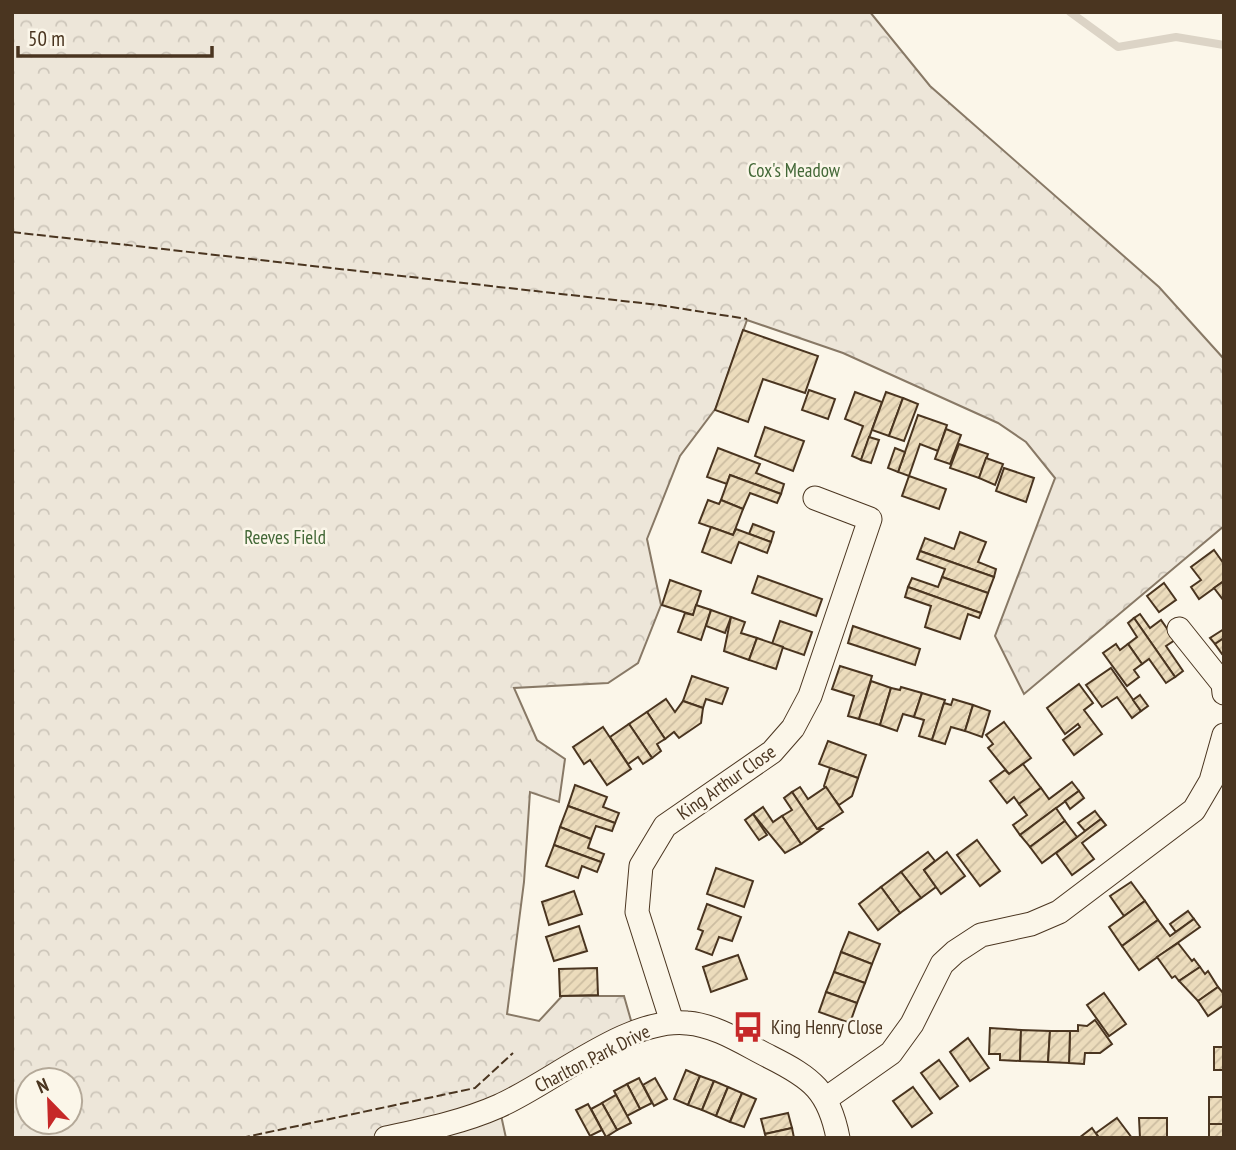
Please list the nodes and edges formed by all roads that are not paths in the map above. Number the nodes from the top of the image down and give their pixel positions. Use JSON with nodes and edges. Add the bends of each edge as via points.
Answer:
{"nodes":[{"id":1,"x":815,"y":498,"type":"dead end"},
{"id":2,"x":1179,"y":629,"type":"dead end"},
{"id":3,"x":1224,"y":693,"type":"edge"},
{"id":4,"x":1224,"y":735,"type":"edge"},
{"id":5,"x":672,"y":1022,"type":"junction"},
{"id":6,"x":827,"y":1098,"type":"junction"},
{"id":7,"x":386,"y":1138,"type":"edge"},
{"id":8,"x":838,"y":1138,"type":"edge"}],
"edges":[{"from":1,"to":5,"type":"street","name":"King Arthur Close","via":[[870,519],[803,713],[772,751],[665,826],[641,866],[638,912]]},
{"from":2,"to":3,"type":"street","via":[[1223,684]]},
{"from":4,"to":6,"type":"street","via":[[1214,773],[1194,810],[1059,912],[1031,924],[981,935],[954,952],[891,1053]]},
{"from":5,"to":6,"type":"street","name":"Charlton Park Drive","via":[[710,1028],[763,1053],[799,1071]]},
{"from":5,"to":7,"type":"street","name":"Charlton Park Drive","via":[[634,1031],[499,1106],[432,1129]]},
{"from":6,"to":8,"type":"street"}]}
